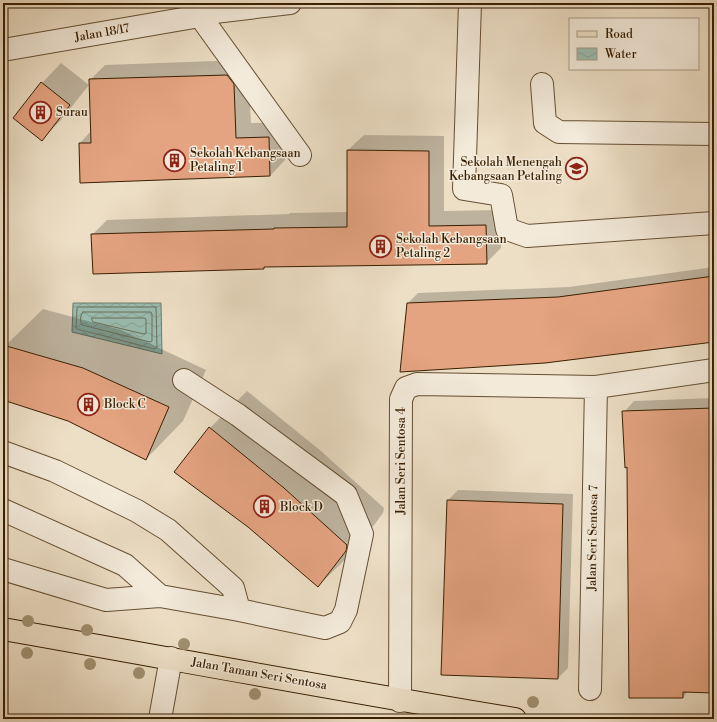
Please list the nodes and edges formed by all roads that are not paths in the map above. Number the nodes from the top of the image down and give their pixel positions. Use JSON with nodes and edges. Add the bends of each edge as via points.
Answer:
{"nodes":[{"id":1,"x":290,"y":3,"type":"edge"},
{"id":2,"x":470,"y":3,"type":"edge"},
{"id":3,"x":205,"y":11,"type":"edge"},
{"id":4,"x":3,"y":50,"type":"edge"},
{"id":5,"x":542,"y":84,"type":"dead end"},
{"id":6,"x":714,"y":134,"type":"edge"},
{"id":7,"x":300,"y":155,"type":"dead end"},
{"id":8,"x":714,"y":223,"type":"edge"},
{"id":9,"x":714,"y":370,"type":"edge"},
{"id":10,"x":184,"y":380,"type":"dead end"},
{"id":11,"x":596,"y":387,"type":"junction"},
{"id":12,"x":3,"y":452,"type":"edge"},
{"id":13,"x":3,"y":510,"type":"edge"},
{"id":14,"x":3,"y":569,"type":"edge"},
{"id":15,"x":160,"y":596,"type":"junction"},
{"id":16,"x":238,"y":610,"type":"junction"},
{"id":17,"x":3,"y":629,"type":"edge"},
{"id":18,"x":171,"y":658,"type":"junction"},
{"id":19,"x":590,"y":689,"type":"dead end"},
{"id":20,"x":400,"y":700,"type":"junction"},
{"id":21,"x":160,"y":719,"type":"edge"},
{"id":22,"x":515,"y":719,"type":"edge"}],
"edges":[{"from":1,"to":3,"type":"street","name":"Jalan 18/17"},
{"from":2,"to":8,"type":"street","via":[[464,189],[501,195],[507,228],[527,236]]},
{"from":3,"to":4,"type":"street","name":"Jalan 18/17"},
{"from":3,"to":7,"type":"street"},
{"from":5,"to":6,"type":"street","via":[[545,122],[558,132]]},
{"from":9,"to":11,"type":"street","name":"Jalan Seri Sentosa 4"},
{"from":10,"to":16,"type":"street","via":[[238,415],[346,495],[362,534],[346,610],[340,622],[326,628]]},
{"from":11,"to":19,"type":"street","name":"Jalan Seri Sentosa 7"},
{"from":11,"to":20,"type":"street","name":"Jalan Seri Sentosa 4","via":[[417,384],[406,388],[401,399]]},
{"from":12,"to":16,"type":"street","via":[[55,471],[136,511],[168,530],[233,588]]},
{"from":13,"to":15,"type":"street","via":[[126,565]]},
{"from":14,"to":15,"type":"street","via":[[106,600]]},
{"from":15,"to":16,"type":"street"},
{"from":17,"to":18,"type":"main road","name":"Jalan Taman Seri Sentosa"},
{"from":18,"to":20,"type":"main road","name":"Jalan Taman Seri Sentosa"},
{"from":18,"to":21,"type":"street"},
{"from":20,"to":22,"type":"main road","name":"Jalan Taman Seri Sentosa"}]}
